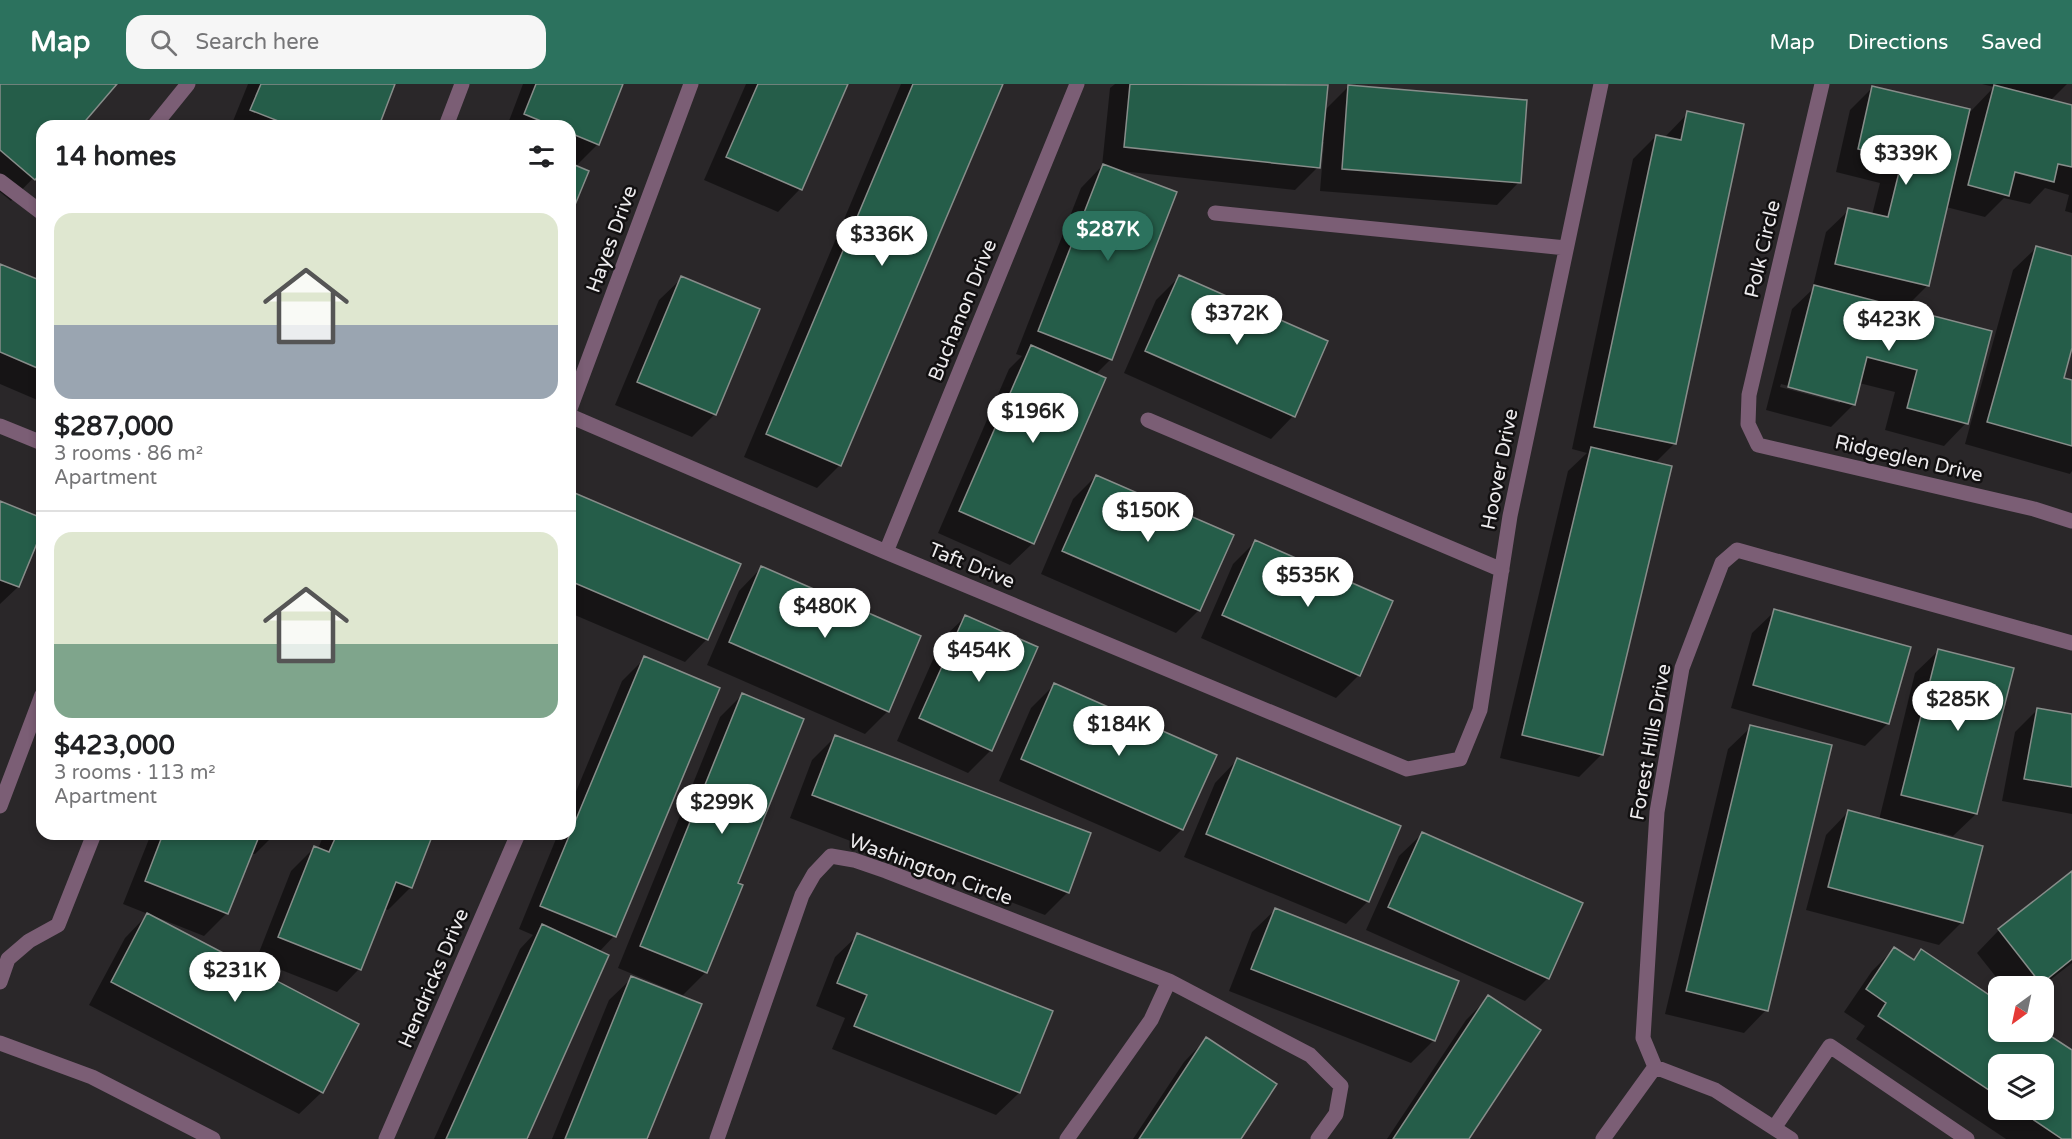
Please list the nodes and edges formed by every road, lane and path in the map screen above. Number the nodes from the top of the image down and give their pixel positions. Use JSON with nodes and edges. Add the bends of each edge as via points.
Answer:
{"nodes":[{"id":1,"x":188,"y":84,"type":"edge"},
{"id":2,"x":462,"y":84,"type":"edge"},
{"id":3,"x":691,"y":84,"type":"edge"},
{"id":4,"x":1077,"y":84,"type":"edge"},
{"id":5,"x":1601,"y":84,"type":"edge"},
{"id":6,"x":1822,"y":84,"type":"edge"},
{"id":7,"x":159,"y":120,"type":"edge"},
{"id":8,"x":448,"y":120,"type":"edge"},
{"id":9,"x":0,"y":180,"type":"edge"},
{"id":10,"x":36,"y":208,"type":"edge"},
{"id":11,"x":1215,"y":213,"type":"dead end"},
{"id":12,"x":1566,"y":248,"type":"junction"},
{"id":13,"x":576,"y":393,"type":"edge"},
{"id":14,"x":576,"y":419,"type":"edge"},
{"id":15,"x":1148,"y":420,"type":"dead end"},
{"id":16,"x":1748,"y":424,"type":"joint"},
{"id":17,"x":0,"y":426,"type":"edge"},
{"id":18,"x":36,"y":441,"type":"edge"},
{"id":19,"x":2072,"y":521,"type":"edge"},
{"id":20,"x":886,"y":552,"type":"junction"},
{"id":21,"x":1502,"y":570,"type":"junction"},
{"id":22,"x":2072,"y":643,"type":"edge"},
{"id":23,"x":36,"y":711,"type":"edge"},
{"id":24,"x":1361,"y":748,"type":"joint"},
{"id":25,"x":0,"y":806,"type":"edge"},
{"id":26,"x":92,"y":840,"type":"edge"},
{"id":27,"x":515,"y":840,"type":"edge"},
{"id":28,"x":4,"y":955,"type":"edge"},
{"id":29,"x":1169,"y":981,"type":"junction"},
{"id":30,"x":0,"y":982,"type":"edge"},
{"id":31,"x":0,"y":1043,"type":"edge"},
{"id":32,"x":1655,"y":1067,"type":"junction"},
{"id":33,"x":1774,"y":1128,"type":"junction"},
{"id":34,"x":213,"y":1139,"type":"edge"},
{"id":35,"x":387,"y":1139,"type":"edge"},
{"id":36,"x":717,"y":1139,"type":"edge"},
{"id":37,"x":1067,"y":1139,"type":"edge"},
{"id":38,"x":1318,"y":1139,"type":"edge"},
{"id":39,"x":1603,"y":1139,"type":"edge"},
{"id":40,"x":1791,"y":1139,"type":"edge"},
{"id":41,"x":1968,"y":1139,"type":"edge"}],
"edges":[{"from":1,"to":7,"type":"street"},
{"from":2,"to":8,"type":"street"},
{"from":3,"to":13,"type":"street","name":"Hayes Drive"},
{"from":4,"to":20,"type":"street","name":"Buchanon Drive"},
{"from":5,"to":12,"type":"street","name":"Hoover Drive"},
{"from":6,"to":16,"type":"street","name":"Polk Circle","via":[[1749,395]]},
{"from":9,"to":10,"type":"street"},
{"from":11,"to":12,"type":"street"},
{"from":12,"to":21,"type":"street","name":"Hoover Drive"},
{"from":14,"to":20,"type":"street","name":"Taft Drive"},
{"from":15,"to":21,"type":"street"},
{"from":16,"to":19,"type":"street","name":"Ridgeglen Drive","via":[[1758,445]]},
{"from":17,"to":18,"type":"street"},
{"from":20,"to":24,"type":"street","name":"Taft Drive"},
{"from":21,"to":24,"type":"street","name":"Hoover Drive","via":[[1480,710],[1460,759],[1407,769]]},
{"from":22,"to":32,"type":"street","name":"Forest Hills Drive","via":[[1737,550],[1722,563],[1682,668],[1657,812],[1643,1038]]},
{"from":23,"to":25,"type":"street"},
{"from":26,"to":28,"type":"street","via":[[58,925]]},
{"from":27,"to":35,"type":"street","name":"Hendricks Drive"},
{"from":28,"to":30,"type":"street"},
{"from":29,"to":36,"type":"street","name":"Washington Circle","via":[[886,871],[831,856],[802,895]]},
{"from":29,"to":37,"type":"street","via":[[1151,1020]]},
{"from":29,"to":38,"type":"street","name":"Washington Circle","via":[[1310,1055],[1341,1086],[1336,1114]]},
{"from":31,"to":34,"type":"street","via":[[92,1077]]},
{"from":32,"to":33,"type":"street","via":[[1715,1090]]},
{"from":32,"to":39,"type":"street"},
{"from":33,"to":40,"type":"street"},
{"from":33,"to":41,"type":"street","via":[[1830,1046]]}]}
